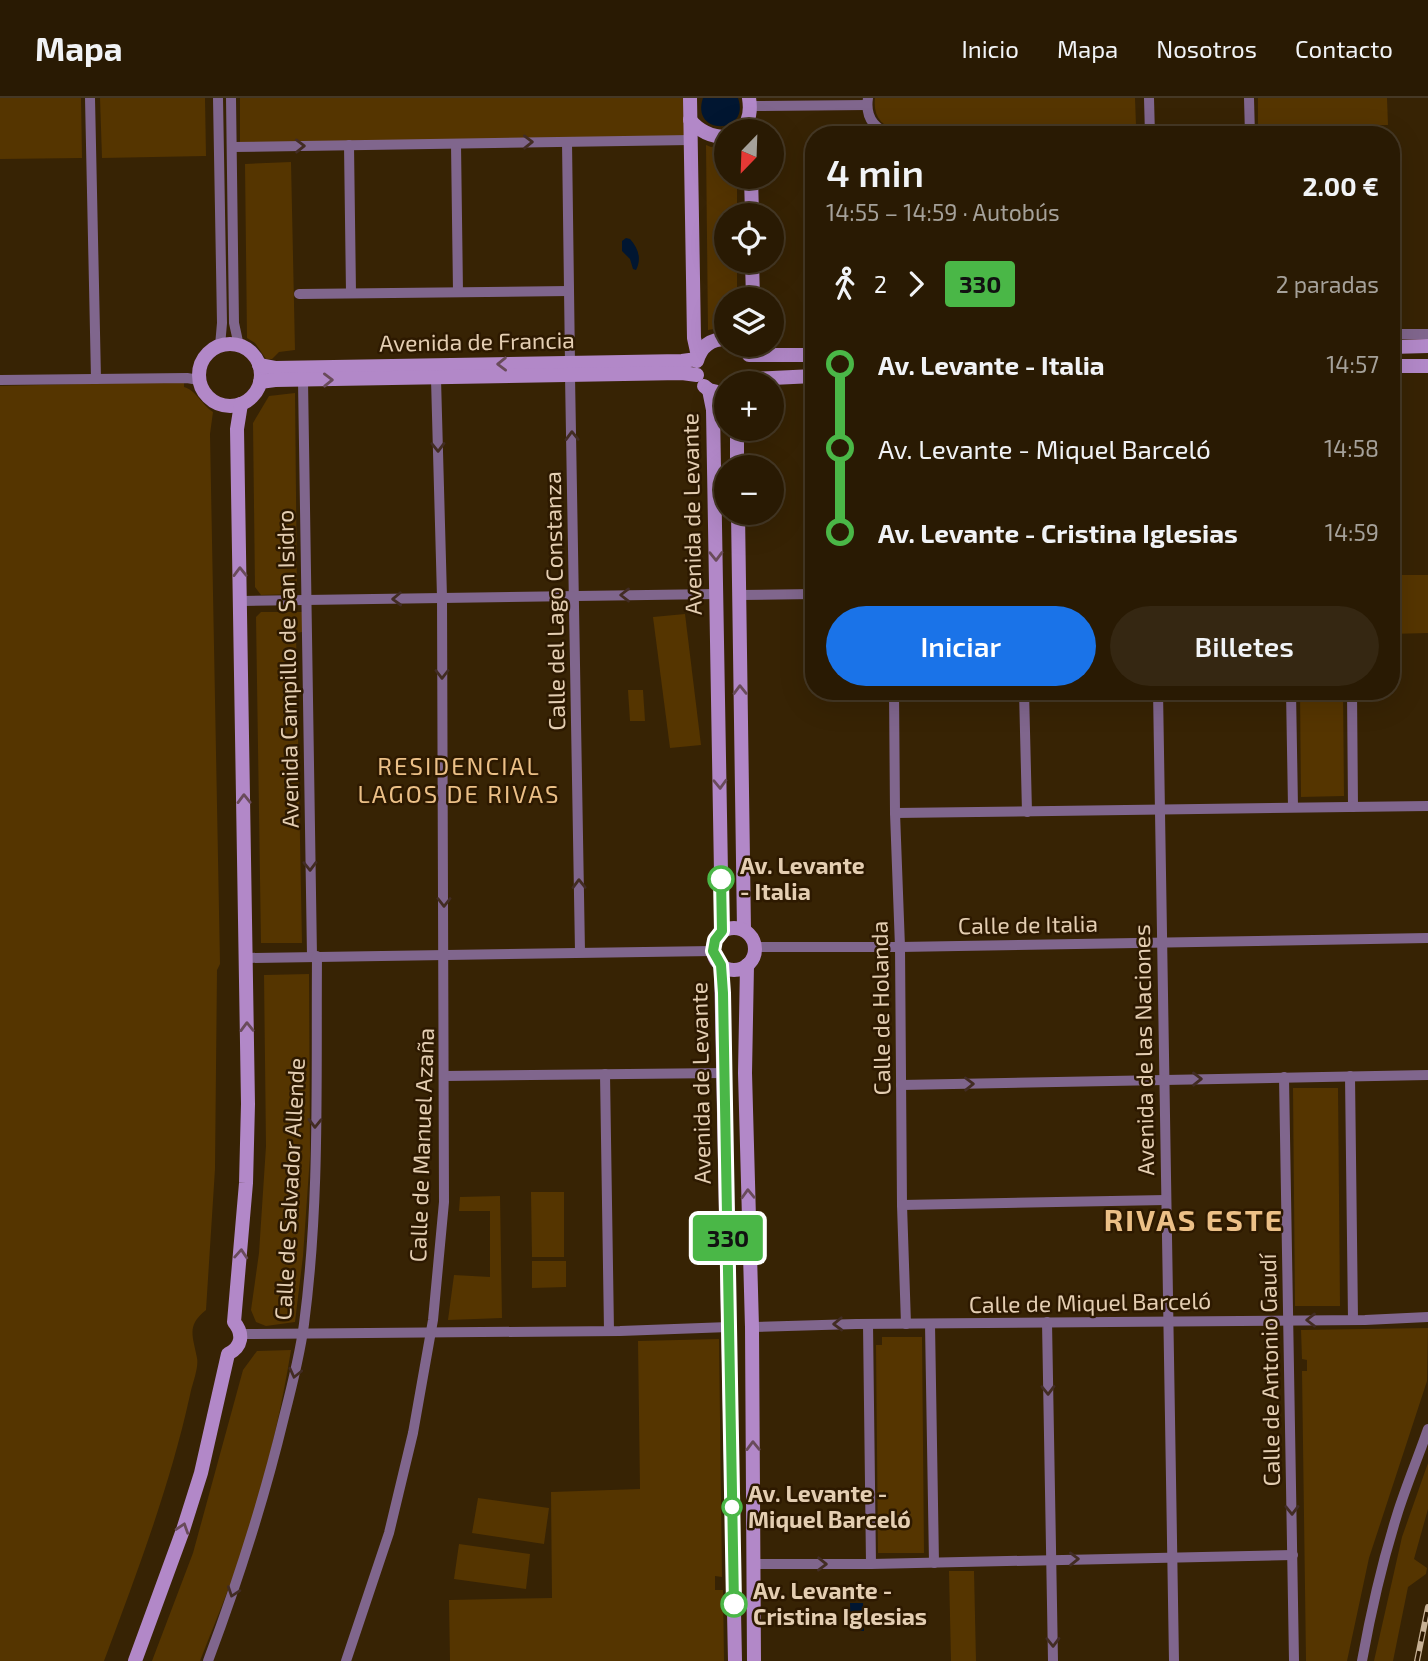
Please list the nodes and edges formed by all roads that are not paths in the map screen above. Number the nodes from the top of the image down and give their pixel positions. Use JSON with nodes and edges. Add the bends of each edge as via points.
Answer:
{"nodes":[{"id":1,"x":90,"y":98,"type":"edge"},
{"id":2,"x":218,"y":98,"type":"edge"},
{"id":3,"x":231,"y":98,"type":"edge"},
{"id":4,"x":690,"y":98,"type":"edge"},
{"id":5,"x":1149,"y":98,"type":"edge"},
{"id":6,"x":1249,"y":98,"type":"edge"},
{"id":7,"x":867,"y":101,"type":"edge"},
{"id":8,"x":747,"y":117,"type":"edge"},
{"id":9,"x":690,"y":120,"type":"junction"},
{"id":10,"x":875,"y":126,"type":"edge"},
{"id":11,"x":1150,"y":126,"type":"edge"},
{"id":12,"x":1250,"y":126,"type":"edge"},
{"id":13,"x":714,"y":136,"type":"edge"},
{"id":14,"x":691,"y":140,"type":"junction"},
{"id":15,"x":567,"y":142,"type":"junction"},
{"id":16,"x":456,"y":144,"type":"junction"},
{"id":17,"x":349,"y":145,"type":"junction"},
{"id":18,"x":232,"y":147,"type":"junction"},
{"id":19,"x":569,"y":291,"type":"junction"},
{"id":20,"x":458,"y":292,"type":"junction"},
{"id":21,"x":351,"y":293,"type":"junction"},
{"id":22,"x":299,"y":294,"type":"dead end"},
{"id":23,"x":1400,"y":334,"type":"edge"},
{"id":24,"x":1428,"y":334,"type":"edge"},
{"id":25,"x":714,"y":341,"type":"edge"},
{"id":26,"x":220,"y":346,"type":"junction"},
{"id":27,"x":239,"y":346,"type":"junction"},
{"id":28,"x":1428,"y":346,"type":"edge"},
{"id":29,"x":1400,"y":347,"type":"edge"},
{"id":30,"x":784,"y":352,"type":"edge"},
{"id":31,"x":805,"y":354,"type":"edge"},
{"id":32,"x":697,"y":357,"type":"junction"},
{"id":33,"x":258,"y":365,"type":"junction"},
{"id":34,"x":1400,"y":366,"type":"edge"},
{"id":35,"x":1428,"y":366,"type":"edge"},
{"id":36,"x":570,"y":369,"type":"junction"},
{"id":37,"x":697,"y":375,"type":"junction"},
{"id":38,"x":805,"y":377,"type":"edge"},
{"id":39,"x":784,"y":378,"type":"edge"},
{"id":40,"x":96,"y":379,"type":"junction"},
{"id":41,"x":436,"y":379,"type":"junction"},
{"id":42,"x":0,"y":380,"type":"edge"},
{"id":43,"x":199,"y":380,"type":"junction"},
{"id":44,"x":303,"y":380,"type":"junction"},
{"id":45,"x":260,"y":382,"type":"junction"},
{"id":46,"x":709,"y":390,"type":"junction"},
{"id":47,"x":714,"y":391,"type":"edge"},
{"id":48,"x":241,"y":404,"type":"junction"},
{"id":49,"x":738,"y":525,"type":"edge"},
{"id":50,"x":717,"y":594,"type":"junction"},
{"id":51,"x":805,"y":594,"type":"edge"},
{"id":52,"x":575,"y":595,"type":"junction"},
{"id":53,"x":738,"y":595,"type":"junction"},
{"id":54,"x":442,"y":597,"type":"junction"},
{"id":55,"x":241,"y":601,"type":"junction"},
{"id":56,"x":306,"y":601,"type":"junction"},
{"id":57,"x":894,"y":700,"type":"edge"},
{"id":58,"x":1024,"y":700,"type":"edge"},
{"id":59,"x":1158,"y":700,"type":"edge"},
{"id":60,"x":1291,"y":700,"type":"edge"},
{"id":61,"x":1352,"y":700,"type":"edge"},
{"id":62,"x":1428,"y":806,"type":"edge"},
{"id":63,"x":1293,"y":807,"type":"junction"},
{"id":64,"x":1353,"y":807,"type":"junction"},
{"id":65,"x":1160,"y":809,"type":"junction"},
{"id":66,"x":1027,"y":812,"type":"junction"},
{"id":67,"x":895,"y":813,"type":"junction"},
{"id":68,"x":744,"y":930,"type":"junction"},
{"id":69,"x":722,"y":931,"type":"junction"},
{"id":70,"x":1428,"y":938,"type":"edge"},
{"id":71,"x":1162,"y":942,"type":"junction"},
{"id":72,"x":755,"y":947,"type":"junction"},
{"id":73,"x":900,"y":947,"type":"junction"},
{"id":74,"x":713,"y":951,"type":"junction"},
{"id":75,"x":580,"y":952,"type":"junction"},
{"id":76,"x":444,"y":954,"type":"junction"},
{"id":77,"x":314,"y":956,"type":"junction"},
{"id":78,"x":246,"y":958,"type":"junction"},
{"id":79,"x":721,"y":965,"type":"junction"},
{"id":80,"x":747,"y":965,"type":"junction"},
{"id":81,"x":724,"y":1073,"type":"junction"},
{"id":82,"x":605,"y":1074,"type":"junction"},
{"id":83,"x":1428,"y":1075,"type":"edge"},
{"id":84,"x":445,"y":1076,"type":"junction"},
{"id":85,"x":1350,"y":1076,"type":"junction"},
{"id":86,"x":1284,"y":1077,"type":"junction"},
{"id":87,"x":1163,"y":1079,"type":"junction"},
{"id":88,"x":901,"y":1085,"type":"junction"},
{"id":89,"x":1166,"y":1200,"type":"junction"},
{"id":90,"x":902,"y":1205,"type":"junction"},
{"id":91,"x":1428,"y":1317,"type":"edge"},
{"id":92,"x":1288,"y":1319,"type":"junction"},
{"id":93,"x":1353,"y":1320,"type":"junction"},
{"id":94,"x":1168,"y":1321,"type":"junction"},
{"id":95,"x":1047,"y":1322,"type":"junction"},
{"id":96,"x":868,"y":1324,"type":"junction"},
{"id":97,"x":906,"y":1324,"type":"junction"},
{"id":98,"x":930,"y":1324,"type":"junction"},
{"id":99,"x":729,"y":1327,"type":"junction"},
{"id":100,"x":752,"y":1327,"type":"junction"},
{"id":101,"x":609,"y":1331,"type":"junction"},
{"id":102,"x":431,"y":1332,"type":"junction"},
{"id":103,"x":241,"y":1334,"type":"junction"},
{"id":104,"x":303,"y":1334,"type":"junction"},
{"id":105,"x":1428,"y":1429,"type":"edge"},
{"id":106,"x":1293,"y":1555,"type":"junction"},
{"id":107,"x":1172,"y":1557,"type":"junction"},
{"id":108,"x":1051,"y":1559,"type":"junction"},
{"id":109,"x":934,"y":1563,"type":"junction"},
{"id":110,"x":754,"y":1564,"type":"junction"},
{"id":111,"x":871,"y":1564,"type":"junction"},
{"id":112,"x":135,"y":1661,"type":"edge"},
{"id":113,"x":208,"y":1661,"type":"edge"},
{"id":114,"x":346,"y":1661,"type":"edge"},
{"id":115,"x":735,"y":1661,"type":"edge"},
{"id":116,"x":754,"y":1661,"type":"edge"},
{"id":117,"x":1053,"y":1661,"type":"edge"},
{"id":118,"x":1174,"y":1661,"type":"edge"},
{"id":119,"x":1294,"y":1661,"type":"edge"},
{"id":120,"x":1362,"y":1661,"type":"edge"}],
"edges":[{"from":1,"to":40,"type":"street"},
{"from":2,"to":26,"type":"street"},
{"from":3,"to":18,"type":"street"},
{"from":4,"to":9,"type":"street"},
{"from":5,"to":11,"type":"street"},
{"from":6,"to":12,"type":"street"},
{"from":7,"to":8,"type":"street"},
{"from":7,"to":10,"type":"street"},
{"from":9,"to":13,"type":"street"},
{"from":9,"to":14,"type":"street"},
{"from":14,"to":15,"type":"street"},
{"from":14,"to":32,"type":"street"},
{"from":16,"to":15,"type":"street","one_way":true},
{"from":15,"to":19,"type":"street","name":"Calle del Lago Constanza"},
{"from":16,"to":17,"type":"street"},
{"from":16,"to":20,"type":"street"},
{"from":18,"to":17,"type":"street","one_way":true},
{"from":17,"to":21,"type":"street"},
{"from":18,"to":27,"type":"street","via":[[234,323]]},
{"from":19,"to":20,"type":"street"},
{"from":19,"to":36,"type":"street","name":"Calle del Lago Constanza"},
{"from":20,"to":21,"type":"street"},
{"from":21,"to":22,"type":"street"},
{"from":23,"to":24,"type":"street"},
{"from":25,"to":32,"type":"street"},
{"from":26,"to":27,"type":"street"},
{"from":26,"to":43,"type":"street","via":[[206,355]]},
{"from":27,"to":33,"type":"street","via":[[254,356]]},
{"from":28,"to":29,"type":"street"},
{"from":30,"to":31,"type":"street"},
{"from":32,"to":36,"type":"street","name":"Avenida de Francia"},
{"from":32,"to":37,"type":"street"},
{"from":36,"to":33,"type":"street","name":"Avenida de Francia","one_way":true},
{"from":33,"to":45,"type":"street"},
{"from":34,"to":35,"type":"street"},
{"from":36,"to":37,"type":"street","name":"Avenida de Francia"},
{"from":36,"to":41,"type":"street","name":"Avenida de Francia"},
{"from":52,"to":36,"type":"street","name":"Calle del Lago Constanza","one_way":true},
{"from":37,"to":46,"type":"street"},
{"from":38,"to":39,"type":"street"},
{"from":40,"to":42,"type":"street"},
{"from":40,"to":43,"type":"street"},
{"from":44,"to":41,"type":"street","name":"Avenida de Francia","one_way":true},
{"from":41,"to":54,"type":"street","name":"Calle de Manuel Azaña","one_way":true},
{"from":43,"to":48,"type":"street","via":[[214,402]]},
{"from":44,"to":45,"type":"street","name":"Avenida de Francia"},
{"from":44,"to":56,"type":"street","name":"Avenida Campillo de San Isidro"},
{"from":45,"to":48,"type":"street"},
{"from":46,"to":47,"type":"street"},
{"from":46,"to":50,"type":"street","name":"Avenida de Levante","one_way":true},
{"from":55,"to":48,"type":"street","one_way":true,"via":[[237,429]]},
{"from":49,"to":53,"type":"street","name":"Avenida de Levante"},
{"from":50,"to":52,"type":"street","one_way":true},
{"from":50,"to":69,"type":"street","name":"Avenida de Levante","one_way":true},
{"from":51,"to":53,"type":"street"},
{"from":52,"to":54,"type":"street"},
{"from":75,"to":52,"type":"street","name":"Calle del Lago Constanza","one_way":true},
{"from":68,"to":53,"type":"street","name":"Avenida de Levante","one_way":true},
{"from":54,"to":56,"type":"street","one_way":true},
{"from":54,"to":76,"type":"street","name":"Calle de Manuel Azaña","one_way":true},
{"from":55,"to":56,"type":"street"},
{"from":78,"to":55,"type":"street","one_way":true},
{"from":56,"to":77,"type":"street","name":"Avenida Campillo de San Isidro","one_way":true},
{"from":57,"to":67,"type":"street","name":"Calle de Holanda"},
{"from":58,"to":66,"type":"street"},
{"from":59,"to":65,"type":"street","name":"Avenida de las Naciones"},
{"from":60,"to":63,"type":"street"},
{"from":61,"to":64,"type":"street"},
{"from":62,"to":64,"type":"street"},
{"from":63,"to":64,"type":"street"},
{"from":63,"to":65,"type":"street"},
{"from":65,"to":66,"type":"street"},
{"from":65,"to":71,"type":"street","name":"Avenida de las Naciones"},
{"from":66,"to":67,"type":"street"},
{"from":67,"to":73,"type":"street","name":"Calle de Holanda"},
{"from":68,"to":69,"type":"street"},
{"from":68,"to":72,"type":"street"},
{"from":69,"to":74,"type":"street"},
{"from":70,"to":71,"type":"street","name":"Calle de Italia"},
{"from":71,"to":73,"type":"street","name":"Calle de Italia"},
{"from":71,"to":87,"type":"street","name":"Avenida de las Naciones"},
{"from":72,"to":73,"type":"street","name":"Calle de Italia"},
{"from":72,"to":80,"type":"street"},
{"from":73,"to":88,"type":"street","name":"Calle de Holanda"},
{"from":74,"to":75,"type":"street"},
{"from":74,"to":79,"type":"street"},
{"from":75,"to":76,"type":"street"},
{"from":76,"to":77,"type":"street"},
{"from":76,"to":84,"type":"street","name":"Calle de Manuel Azaña"},
{"from":77,"to":78,"type":"street"},
{"from":77,"to":104,"type":"street","name":"Calle de Salvador Allende","one_way":true,"via":[[314,1168]]},
{"from":103,"to":78,"type":"street","one_way":true,"via":[[234,1322],[234,1307],[246,1170]]},
{"from":79,"to":80,"type":"street","via":[[734,970]]},
{"from":79,"to":81,"type":"street","name":"Avenida de Levante"},
{"from":100,"to":80,"type":"street","name":"Avenida de Levante","one_way":true},
{"from":81,"to":82,"type":"street"},
{"from":81,"to":99,"type":"street","name":"Avenida de Levante"},
{"from":82,"to":84,"type":"street"},
{"from":82,"to":101,"type":"street"},
{"from":83,"to":85,"type":"street"},
{"from":84,"to":102,"type":"street","name":"Calle de Manuel Azaña","via":[[444,1202]]},
{"from":85,"to":86,"type":"street"},
{"from":85,"to":93,"type":"street"},
{"from":87,"to":86,"type":"street","one_way":true},
{"from":86,"to":92,"type":"street","name":"Calle de Antonio Gaudí"},
{"from":88,"to":87,"type":"street","one_way":true},
{"from":87,"to":89,"type":"street","name":"Avenida de las Naciones"},
{"from":88,"to":90,"type":"street","name":"Calle de Holanda"},
{"from":89,"to":90,"type":"street"},
{"from":89,"to":94,"type":"street","name":"Avenida de las Naciones"},
{"from":90,"to":97,"type":"street","name":"Calle de Holanda"},
{"from":91,"to":93,"type":"street","name":"Calle de Miquel Barceló"},
{"from":93,"to":92,"type":"street","name":"Calle de Miquel Barceló","one_way":true},
{"from":92,"to":94,"type":"street","name":"Calle de Miquel Barceló"},
{"from":92,"to":106,"type":"street","name":"Calle de Antonio Gaudí","one_way":true},
{"from":94,"to":95,"type":"street","name":"Calle de Miquel Barceló"},
{"from":94,"to":107,"type":"street","name":"Avenida de las Naciones"},
{"from":95,"to":98,"type":"street","name":"Calle de Miquel Barceló"},
{"from":95,"to":108,"type":"street","one_way":true},
{"from":96,"to":97,"type":"street","name":"Calle de Miquel Barceló"},
{"from":96,"to":100,"type":"street","name":"Calle de Miquel Barceló","one_way":true},
{"from":96,"to":111,"type":"street"},
{"from":97,"to":98,"type":"street","name":"Calle de Miquel Barceló"},
{"from":98,"to":109,"type":"street"},
{"from":99,"to":101,"type":"street"},
{"from":99,"to":115,"type":"street","name":"Avenida de Levante"},
{"from":110,"to":100,"type":"street","name":"Avenida de Levante","one_way":true},
{"from":101,"to":102,"type":"street"},
{"from":102,"to":104,"type":"street"},
{"from":102,"to":114,"type":"street","name":"Calle de Manuel Azaña","via":[[389,1534]]},
{"from":103,"to":104,"type":"street"},
{"from":112,"to":103,"type":"street","one_way":true,"via":[[201,1473],[228,1353],[238,1346]]},
{"from":104,"to":113,"type":"street","name":"Calle de Salvador Allende","one_way":true,"via":[[271,1472]]},
{"from":105,"to":120,"type":"street","via":[[1385,1554]]},
{"from":106,"to":107,"type":"street"},
{"from":106,"to":119,"type":"street","name":"Calle de Antonio Gaudí"},
{"from":108,"to":107,"type":"street","one_way":true},
{"from":107,"to":118,"type":"street","name":"Avenida de las Naciones"},
{"from":108,"to":109,"type":"street"},
{"from":108,"to":117,"type":"street","one_way":true},
{"from":109,"to":111,"type":"street"},
{"from":110,"to":111,"type":"street","one_way":true},
{"from":110,"to":116,"type":"street","name":"Avenida de Levante"}]}
